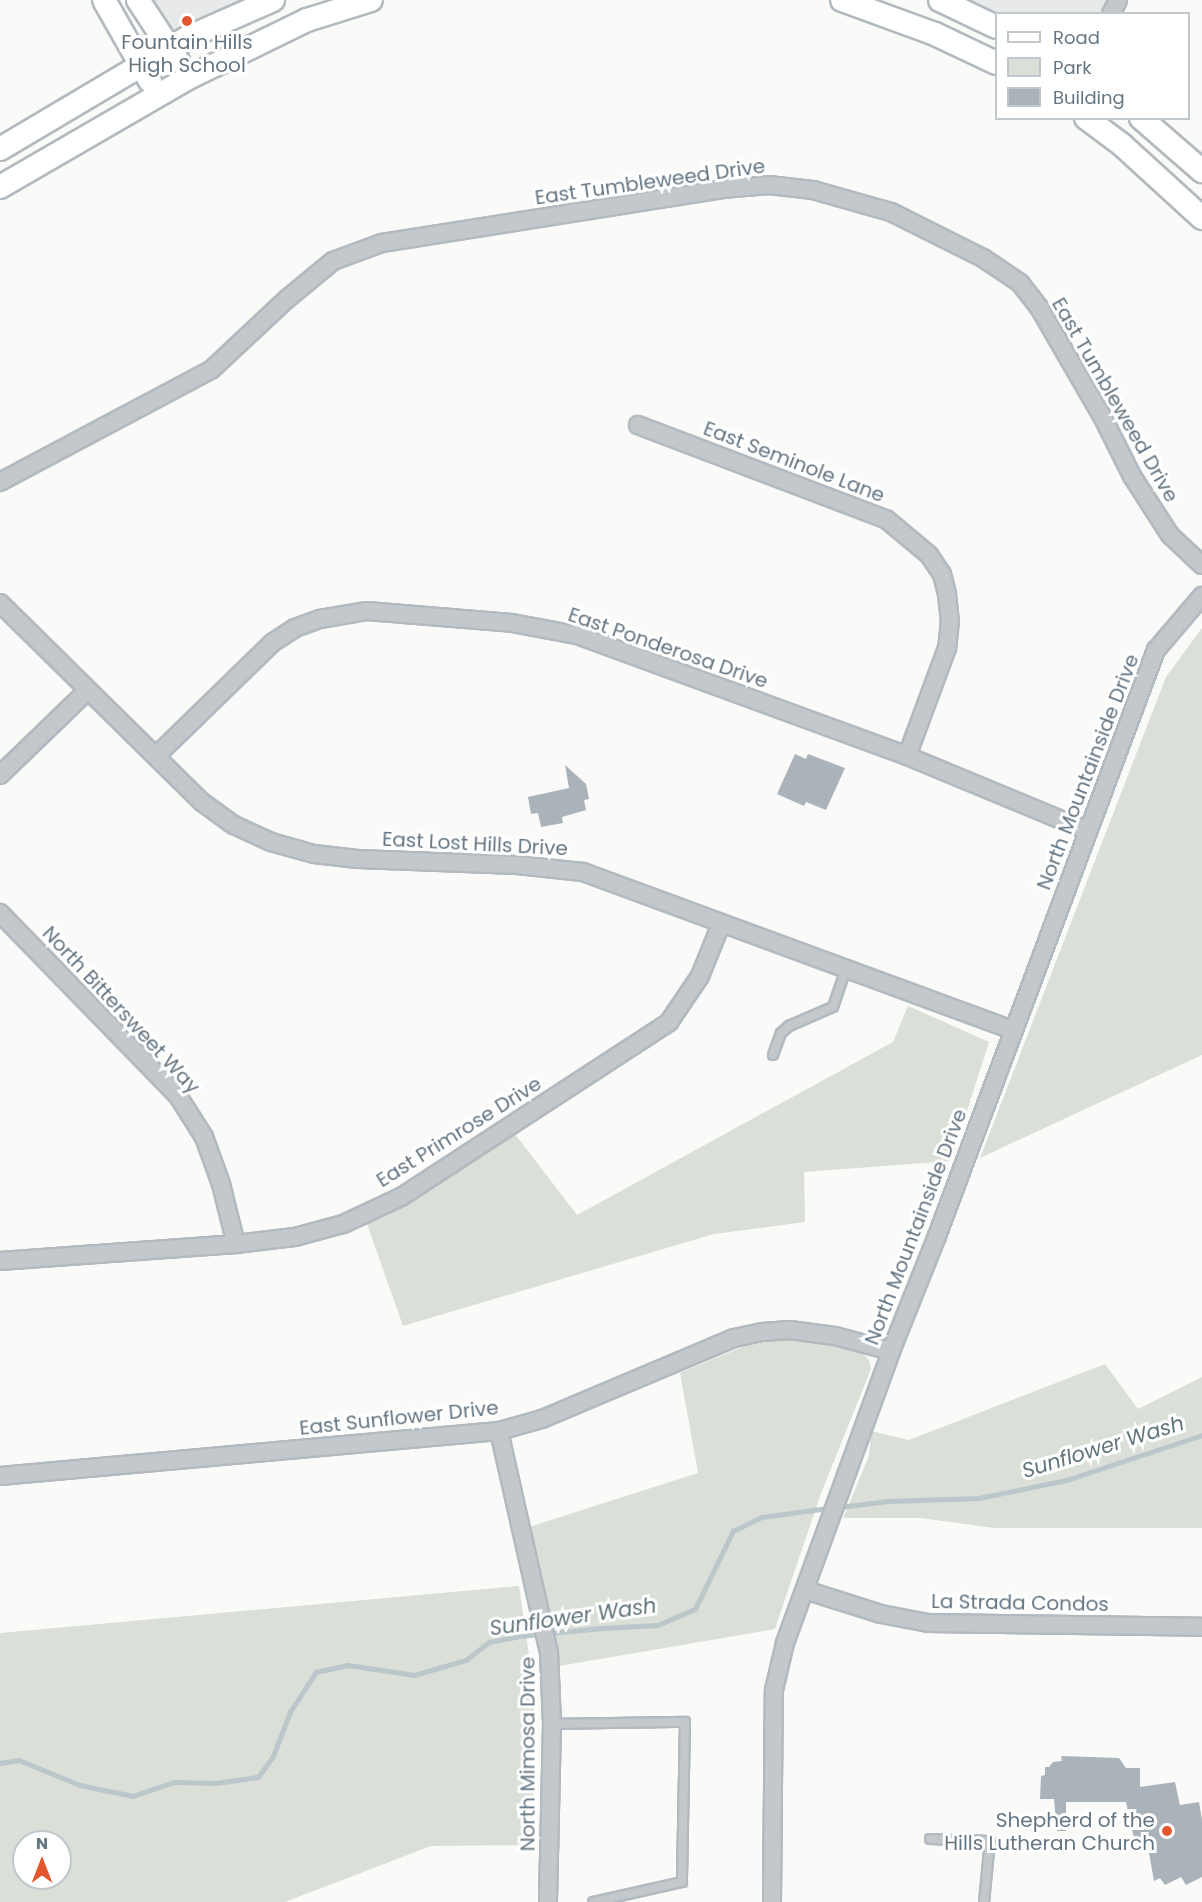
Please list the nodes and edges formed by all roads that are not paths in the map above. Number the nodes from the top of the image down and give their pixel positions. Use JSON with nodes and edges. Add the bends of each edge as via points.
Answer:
{"nodes":[{"id":1,"x":104,"y":0,"type":"edge"},
{"id":2,"x":138,"y":0,"type":"edge"},
{"id":3,"x":273,"y":0,"type":"edge"},
{"id":4,"x":371,"y":0,"type":"edge"},
{"id":5,"x":842,"y":0,"type":"edge"},
{"id":6,"x":940,"y":0,"type":"edge"},
{"id":7,"x":995,"y":27,"type":"edge"},
{"id":8,"x":170,"y":50,"type":"junction"},
{"id":9,"x":995,"y":63,"type":"edge"},
{"id":10,"x":142,"y":67,"type":"junction"},
{"id":11,"x":188,"y":78,"type":"junction"},
{"id":12,"x":158,"y":95,"type":"junction"},
{"id":13,"x":1089,"y":120,"type":"edge"},
{"id":14,"x":1143,"y":120,"type":"edge"},
{"id":15,"x":0,"y":149,"type":"edge"},
{"id":16,"x":1202,"y":171,"type":"edge"},
{"id":17,"x":0,"y":187,"type":"edge"},
{"id":18,"x":1202,"y":218,"type":"edge"},
{"id":19,"x":638,"y":425,"type":"dead end"},
{"id":20,"x":0,"y":482,"type":"edge"},
{"id":21,"x":1202,"y":566,"type":"edge"},
{"id":22,"x":1202,"y":596,"type":"edge"},
{"id":23,"x":0,"y":603,"type":"edge"},
{"id":24,"x":87,"y":691,"type":"junction"},
{"id":25,"x":156,"y":756,"type":"junction"},
{"id":26,"x":907,"y":756,"type":"junction"},
{"id":27,"x":0,"y":775,"type":"edge"},
{"id":28,"x":1088,"y":831,"type":"junction"},
{"id":29,"x":0,"y":913,"type":"edge"},
{"id":30,"x":721,"y":924,"type":"junction"},
{"id":31,"x":846,"y":969,"type":"junction"},
{"id":32,"x":1014,"y":1031,"type":"junction"},
{"id":33,"x":773,"y":1055,"type":"dead end"},
{"id":34,"x":236,"y":1244,"type":"junction"},
{"id":35,"x":0,"y":1261,"type":"edge"},
{"id":36,"x":891,"y":1351,"type":"junction"},
{"id":37,"x":499,"y":1431,"type":"junction"},
{"id":38,"x":0,"y":1476,"type":"edge"},
{"id":39,"x":805,"y":1590,"type":"junction"},
{"id":40,"x":1202,"y":1627,"type":"edge"},
{"id":41,"x":552,"y":1724,"type":"junction"},
{"id":42,"x":930,"y":1839,"type":"dead end"},
{"id":43,"x":548,"y":1902,"type":"edge"},
{"id":44,"x":593,"y":1902,"type":"edge"},
{"id":45,"x":772,"y":1902,"type":"edge"},
{"id":46,"x":984,"y":1902,"type":"edge"}],
"edges":[{"from":1,"to":10,"type":"street"},
{"from":2,"to":8,"type":"street"},
{"from":3,"to":8,"type":"street"},
{"from":4,"to":11,"type":"street","via":[[307,20]]},
{"from":5,"to":9,"type":"street","via":[[935,33]]},
{"from":6,"to":7,"type":"street"},
{"from":8,"to":10,"type":"street"},
{"from":8,"to":11,"type":"street"},
{"from":10,"to":12,"type":"street"},
{"from":10,"to":15,"type":"street"},
{"from":11,"to":12,"type":"street"},
{"from":12,"to":17,"type":"street"},
{"from":13,"to":18,"type":"street"},
{"from":14,"to":16,"type":"street"},
{"from":19,"to":26,"type":"street","name":"East Seminole Lane","via":[[886,519],[929,555],[942,574],[950,621],[947,648]]},
{"from":20,"to":21,"type":"street","name":"East Tumbleweed Drive","via":[[211,370],[333,261],[382,243],[769,185],[813,190],[891,212],[983,258],[1020,282],[1040,309],[1103,418],[1132,476],[1170,535]]},
{"from":22,"to":28,"type":"street","name":"North Mountainside Drive","via":[[1156,650]]},
{"from":23,"to":24,"type":"street","name":"East Lost Hills Drive"},
{"from":24,"to":25,"type":"street","name":"East Lost Hills Drive"},
{"from":24,"to":27,"type":"street"},
{"from":25,"to":26,"type":"street","name":"East Ponderosa Drive","via":[[272,643],[295,628],[367,611],[512,623],[577,635]]},
{"from":25,"to":30,"type":"street","name":"East Lost Hills Drive","via":[[202,802],[234,825],[271,842],[314,854],[358,859],[517,865],[582,872]]},
{"from":26,"to":28,"type":"street","name":"East Ponderosa Drive"},
{"from":28,"to":32,"type":"street","name":"North Mountainside Drive"},
{"from":29,"to":34,"type":"street","name":"North Bittersweet Way","via":[[178,1096],[204,1137]]},
{"from":30,"to":31,"type":"street","name":"East Lost Hills Drive"},
{"from":30,"to":34,"type":"street","name":"East Primrose Drive","via":[[700,976],[669,1022],[401,1197],[342,1224],[295,1237]]},
{"from":31,"to":32,"type":"street","name":"East Lost Hills Drive"},
{"from":31,"to":33,"type":"lane","via":[[832,1007],[789,1026],[781,1033]]},
{"from":32,"to":36,"type":"street","name":"North Mountainside Drive"},
{"from":34,"to":35,"type":"street","name":"East Primrose Drive"},
{"from":36,"to":37,"type":"street","name":"East Sunflower Drive","via":[[835,1336],[790,1330],[762,1332],[734,1338],[542,1419]]},
{"from":36,"to":39,"type":"street","name":"North Mountainside Drive"},
{"from":37,"to":38,"type":"street","name":"East Sunflower Drive"},
{"from":37,"to":41,"type":"street","name":"North Mimosa Drive","via":[[549,1652]]},
{"from":39,"to":40,"type":"street","name":"La Strada Condos","via":[[881,1614],[928,1623]]},
{"from":39,"to":45,"type":"street","name":"North Mountainside Drive","via":[[776,1678]]},
{"from":41,"to":43,"type":"street","name":"North Mimosa Drive"},
{"from":41,"to":44,"type":"lane","via":[[685,1722],[682,1882]]},
{"from":42,"to":46,"type":"lane","via":[[990,1841]]}]}
